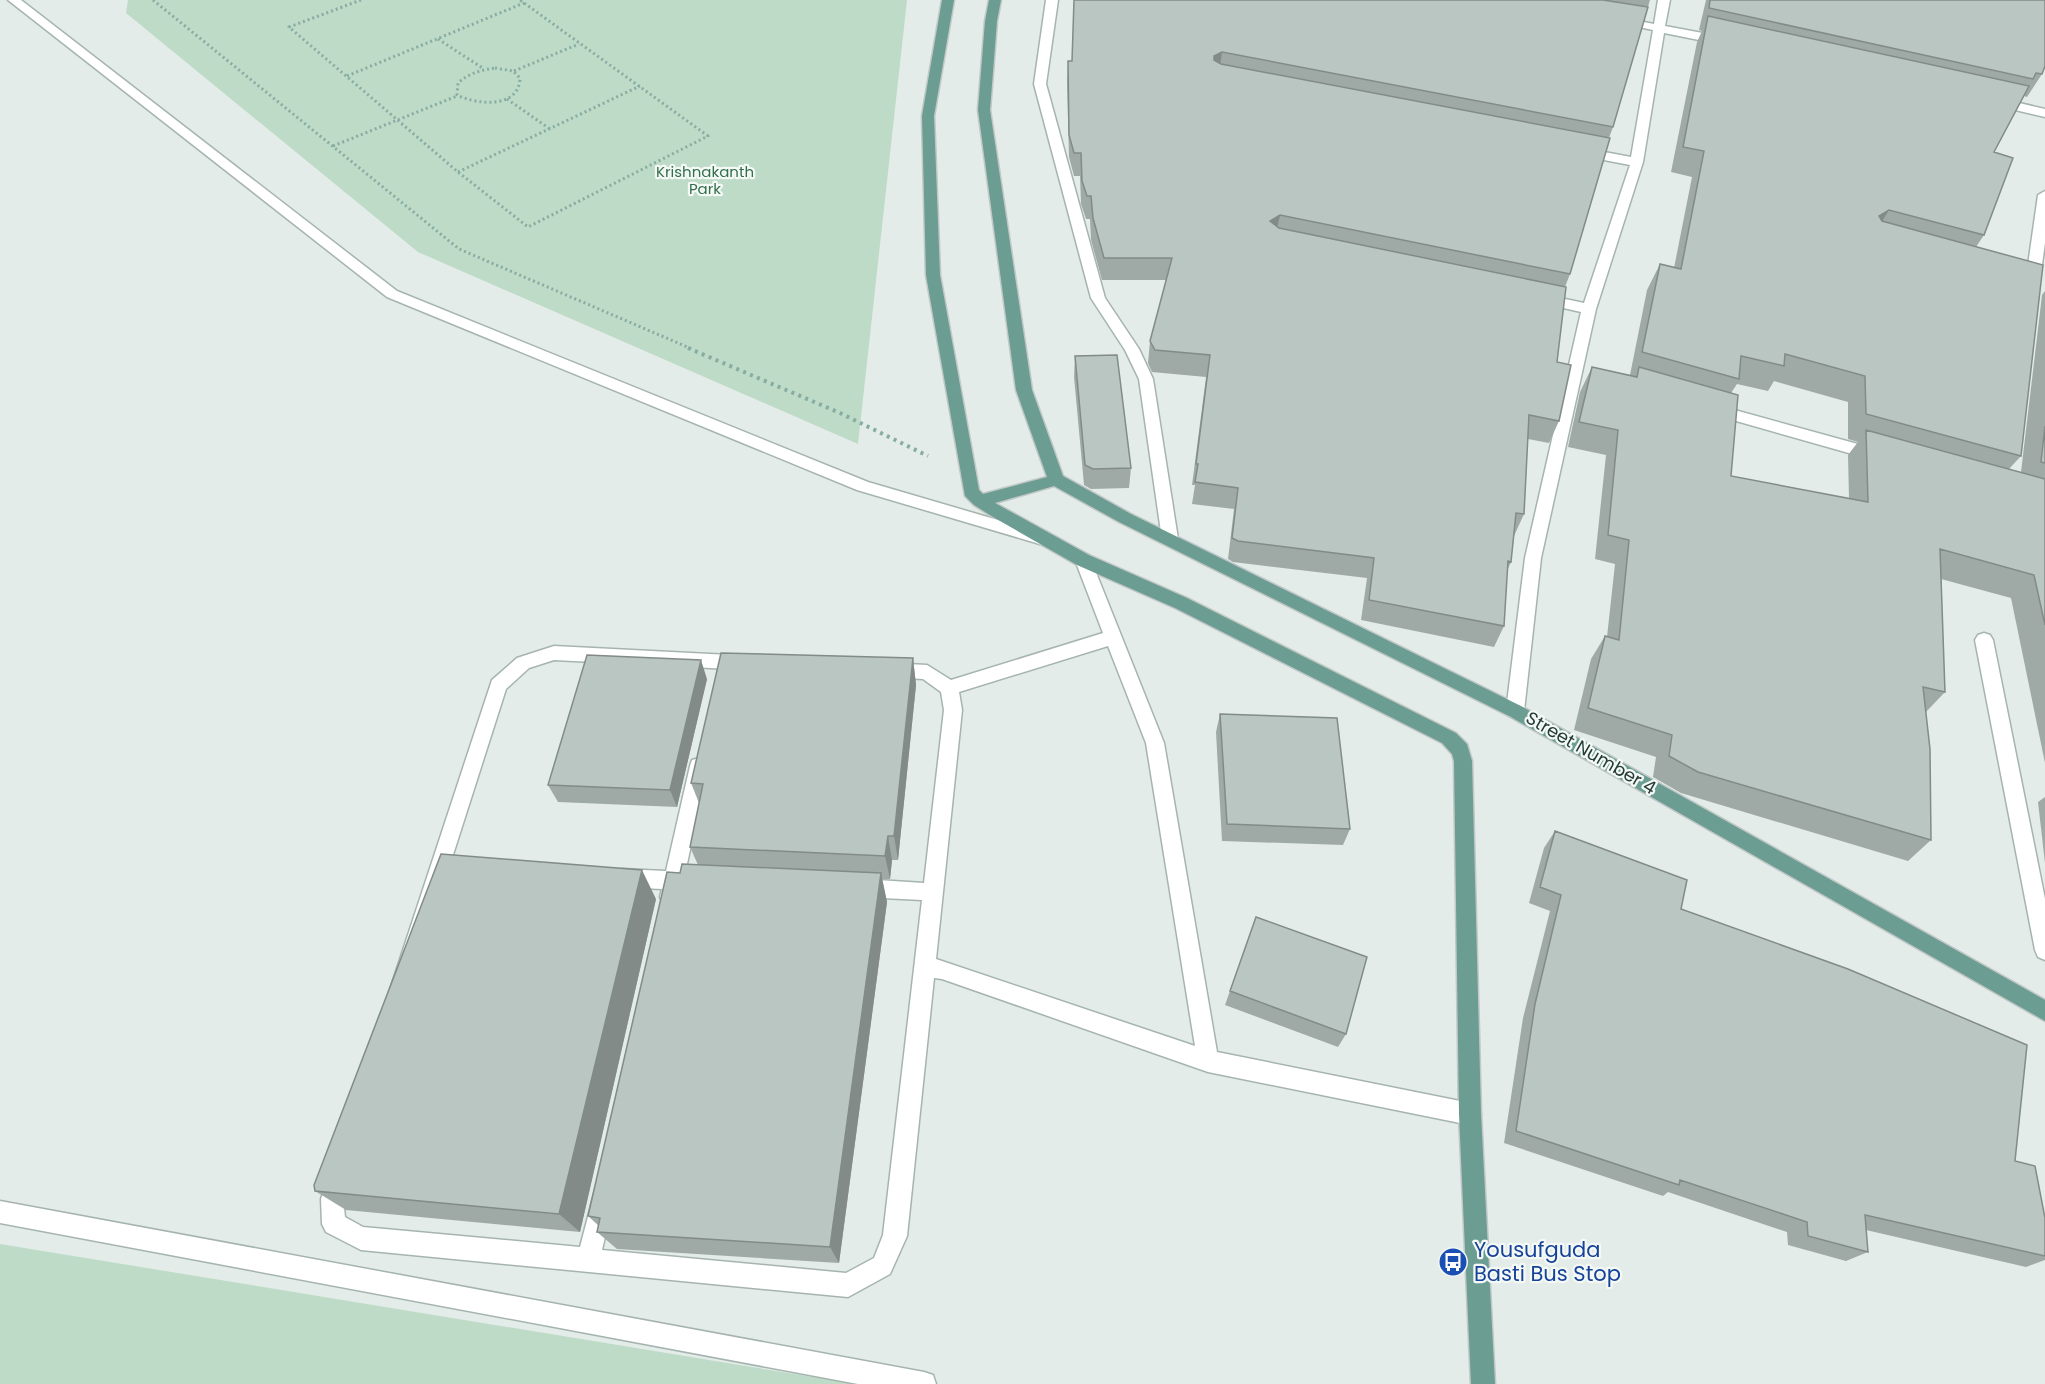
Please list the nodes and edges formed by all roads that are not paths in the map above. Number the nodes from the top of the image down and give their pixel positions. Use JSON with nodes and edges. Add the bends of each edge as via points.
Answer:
{"nodes":[{"id":1,"x":14,"y":0,"type":"edge"},
{"id":2,"x":948,"y":0,"type":"edge"},
{"id":3,"x":995,"y":0,"type":"edge"},
{"id":4,"x":1052,"y":0,"type":"edge"},
{"id":5,"x":1664,"y":0,"type":"edge"},
{"id":6,"x":1604,"y":18,"type":"edge"},
{"id":7,"x":1660,"y":27,"type":"junction"},
{"id":8,"x":1740,"y":45,"type":"edge"},
{"id":9,"x":1982,"y":98,"type":"edge"},
{"id":10,"x":2045,"y":113,"type":"edge"},
{"id":11,"x":1567,"y":149,"type":"edge"},
{"id":12,"x":1637,"y":162,"type":"junction"},
{"id":13,"x":2045,"y":195,"type":"edge"},
{"id":14,"x":2028,"y":288,"type":"edge"},
{"id":15,"x":1531,"y":297,"type":"edge"},
{"id":16,"x":1589,"y":309,"type":"junction"},
{"id":17,"x":1699,"y":405,"type":"edge"},
{"id":18,"x":1893,"y":460,"type":"edge"},
{"id":19,"x":1056,"y":480,"type":"junction"},
{"id":20,"x":980,"y":501,"type":"junction"},
{"id":21,"x":1170,"y":539,"type":"junction"},
{"id":22,"x":1051,"y":542,"type":"junction"},
{"id":23,"x":1083,"y":560,"type":"junction"},
{"id":24,"x":1113,"y":637,"type":"junction"},
{"id":25,"x":1984,"y":640,"type":"dead end"},
{"id":26,"x":722,"y":662,"type":"junction"},
{"id":27,"x":717,"y":685,"type":"edge"},
{"id":28,"x":949,"y":688,"type":"junction"},
{"id":29,"x":1515,"y":711,"type":"junction"},
{"id":30,"x":704,"y":742,"type":"edge"},
{"id":31,"x":437,"y":870,"type":"junction"},
{"id":32,"x":461,"y":871,"type":"edge"},
{"id":33,"x":603,"y":877,"type":"edge"},
{"id":34,"x":674,"y":880,"type":"junction"},
{"id":35,"x":709,"y":882,"type":"edge"},
{"id":36,"x":838,"y":887,"type":"edge"},
{"id":37,"x":932,"y":891,"type":"junction"},
{"id":38,"x":666,"y":915,"type":"edge"},
{"id":39,"x":2045,"y":950,"type":"edge"},
{"id":40,"x":924,"y":969,"type":"junction"},
{"id":41,"x":2045,"y":1011,"type":"edge"},
{"id":42,"x":1208,"y":1061,"type":"junction"},
{"id":43,"x":1470,"y":1114,"type":"junction"},
{"id":44,"x":606,"y":1180,"type":"edge"},
{"id":45,"x":0,"y":1212,"type":"edge"},
{"id":46,"x":588,"y":1261,"type":"junction"},
{"id":47,"x":924,"y":1384,"type":"edge"},
{"id":48,"x":1483,"y":1384,"type":"edge"}],
"edges":[{"from":1,"to":22,"type":"street","via":[[392,294],[863,486]]},
{"from":2,"to":20,"type":"main road","via":[[928,116],[933,275],[971,492]]},
{"from":3,"to":19,"type":"main road","via":[[984,110],[1024,390]]},
{"from":4,"to":21,"type":"street","via":[[1040,84],[1098,298],[1132,349],[1146,379]]},
{"from":5,"to":7,"type":"street"},
{"from":6,"to":7,"type":"street"},
{"from":7,"to":8,"type":"street"},
{"from":7,"to":12,"type":"street"},
{"from":9,"to":10,"type":"street"},
{"from":11,"to":12,"type":"street"},
{"from":12,"to":16,"type":"street"},
{"from":13,"to":14,"type":"street"},
{"from":15,"to":16,"type":"street"},
{"from":16,"to":29,"type":"street","via":[[1581,371],[1533,558]]},
{"from":17,"to":18,"type":"street"},
{"from":19,"to":20,"type":"main road"},
{"from":19,"to":21,"type":"main road","name":"Street Number 4"},
{"from":20,"to":22,"type":"main road"},
{"from":21,"to":29,"type":"main road","name":"Street Number 4"},
{"from":22,"to":23,"type":"main road"},
{"from":23,"to":24,"type":"street"},
{"from":23,"to":43,"type":"main road","via":[[1222,624],[1449,738],[1460,750]]},
{"from":24,"to":28,"type":"street"},
{"from":24,"to":42,"type":"street","via":[[1155,743]]},
{"from":25,"to":39,"type":"street"},
{"from":26,"to":27,"type":"street"},
{"from":26,"to":28,"type":"street","via":[[927,672]]},
{"from":26,"to":31,"type":"street","via":[[554,653],[523,663],[498,685]]},
{"from":28,"to":37,"type":"street","via":[[953,710]]},
{"from":29,"to":41,"type":"main road","name":"Street Number 4"},
{"from":30,"to":34,"type":"street"},
{"from":31,"to":32,"type":"street"},
{"from":31,"to":46,"type":"street","via":[[332,1199],[334,1224],[361,1238]]},
{"from":33,"to":34,"type":"street"},
{"from":34,"to":35,"type":"street"},
{"from":34,"to":38,"type":"street"},
{"from":36,"to":37,"type":"street"},
{"from":37,"to":40,"type":"street"},
{"from":40,"to":42,"type":"street","via":[[942,969]]},
{"from":40,"to":46,"type":"street","via":[[895,1236],[882,1266],[848,1285]]},
{"from":42,"to":43,"type":"street"},
{"from":43,"to":48,"type":"main road"},
{"from":44,"to":46,"type":"street"},
{"from":45,"to":47,"type":"street"}]}
